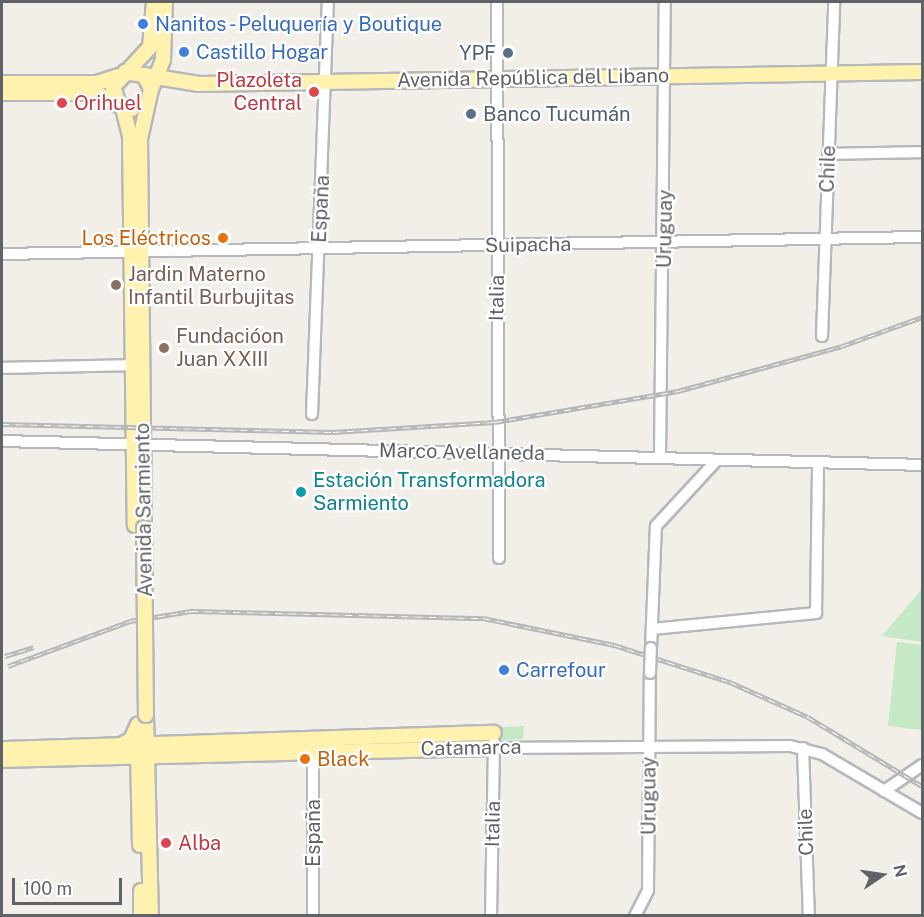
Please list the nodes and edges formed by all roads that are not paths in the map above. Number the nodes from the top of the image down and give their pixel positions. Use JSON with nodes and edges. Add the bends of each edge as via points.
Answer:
{"nodes":[{"id":1,"x":154,"y":2,"type":"edge"},
{"id":2,"x":165,"y":2,"type":"edge"},
{"id":3,"x":328,"y":2,"type":"edge"},
{"id":4,"x":497,"y":2,"type":"edge"},
{"id":5,"x":665,"y":2,"type":"edge"},
{"id":6,"x":834,"y":2,"type":"edge"},
{"id":7,"x":163,"y":60,"type":"junction"},
{"id":8,"x":922,"y":72,"type":"edge"},
{"id":9,"x":832,"y":73,"type":"junction"},
{"id":10,"x":122,"y":74,"type":"junction"},
{"id":11,"x":666,"y":75,"type":"junction"},
{"id":12,"x":499,"y":79,"type":"junction"},
{"id":13,"x":150,"y":81,"type":"junction"},
{"id":14,"x":328,"y":82,"type":"junction"},
{"id":15,"x":2,"y":83,"type":"edge"},
{"id":16,"x":176,"y":83,"type":"junction"},
{"id":17,"x":2,"y":93,"type":"edge"},
{"id":18,"x":145,"y":105,"type":"junction"},
{"id":19,"x":121,"y":106,"type":"junction"},
{"id":20,"x":922,"y":152,"type":"edge"},
{"id":21,"x":828,"y":154,"type":"junction"},
{"id":22,"x":922,"y":237,"type":"edge"},
{"id":23,"x":826,"y":239,"type":"junction"},
{"id":24,"x":666,"y":242,"type":"junction"},
{"id":25,"x":498,"y":246,"type":"junction"},
{"id":26,"x":319,"y":250,"type":"junction"},
{"id":27,"x":137,"y":252,"type":"junction"},
{"id":28,"x":2,"y":254,"type":"edge"},
{"id":29,"x":822,"y":336,"type":"dead end"},
{"id":30,"x":133,"y":365,"type":"junction"},
{"id":31,"x":2,"y":368,"type":"edge"},
{"id":32,"x":312,"y":414,"type":"dead end"},
{"id":33,"x":2,"y":441,"type":"edge"},
{"id":34,"x":139,"y":446,"type":"junction"},
{"id":35,"x":496,"y":452,"type":"junction"},
{"id":36,"x":660,"y":456,"type":"junction"},
{"id":37,"x":716,"y":461,"type":"junction"},
{"id":38,"x":818,"y":464,"type":"junction"},
{"id":39,"x":922,"y":465,"type":"edge"},
{"id":40,"x":499,"y":558,"type":"dead end"},
{"id":41,"x":652,"y":629,"type":"junction"},
{"id":42,"x":142,"y":719,"type":"junction"},
{"id":43,"x":494,"y":733,"type":"joint"},
{"id":44,"x":170,"y":743,"type":"junction"},
{"id":45,"x":313,"y":743,"type":"junction"},
{"id":46,"x":118,"y":746,"type":"junction"},
{"id":47,"x":649,"y":746,"type":"junction"},
{"id":48,"x":494,"y":748,"type":"junction"},
{"id":49,"x":803,"y":748,"type":"junction"},
{"id":50,"x":2,"y":749,"type":"edge"},
{"id":51,"x":143,"y":751,"type":"junction"},
{"id":52,"x":2,"y":760,"type":"edge"},
{"id":53,"x":922,"y":765,"type":"edge"},
{"id":54,"x":884,"y":791,"type":"junction"},
{"id":55,"x":922,"y":813,"type":"edge"},
{"id":56,"x":147,"y":912,"type":"edge"},
{"id":57,"x":313,"y":915,"type":"edge"},
{"id":58,"x":491,"y":915,"type":"edge"},
{"id":59,"x":635,"y":915,"type":"edge"},
{"id":60,"x":809,"y":915,"type":"edge"}],
"edges":[{"from":1,"to":10,"type":"main road","via":[[150,47]]},
{"from":2,"to":7,"type":"main road"},
{"from":3,"to":14,"type":"street","name":"España"},
{"from":4,"to":12,"type":"street","name":"Italia"},
{"from":5,"to":11,"type":"street","name":"Uruguay"},
{"from":6,"to":9,"type":"street","name":"Chile"},
{"from":7,"to":13,"type":"main road","name":"Avenida Sarmiento"},
{"from":7,"to":16,"type":"main road"},
{"from":8,"to":9,"type":"main road","name":"Avenida República del Libano"},
{"from":9,"to":11,"type":"main road","name":"Avenida República del Libano"},
{"from":9,"to":21,"type":"street","name":"Chile"},
{"from":10,"to":13,"type":"main road","name":"Avenida República del Libano"},
{"from":10,"to":15,"type":"main road","via":[[97,83]]},
{"from":10,"to":19,"type":"main road","name":"Avenida Sarmiento","via":[[113,94]]},
{"from":11,"to":12,"type":"main road","name":"Avenida República del Libano"},
{"from":11,"to":24,"type":"street","name":"Uruguay"},
{"from":12,"to":14,"type":"main road","name":"Avenida República del Libano"},
{"from":12,"to":25,"type":"street","name":"Italia"},
{"from":13,"to":16,"type":"main road","name":"Avenida República del Libano"},
{"from":13,"to":18,"type":"main road","name":"Avenida Sarmiento"},
{"from":14,"to":16,"type":"main road","name":"Avenida República del Libano"},
{"from":14,"to":26,"type":"street","name":"España"},
{"from":17,"to":19,"type":"main road","via":[[96,93]]},
{"from":18,"to":19,"type":"main road"},
{"from":18,"to":27,"type":"main road","name":"Avenida Sarmiento","via":[[140,139]]},
{"from":19,"to":27,"type":"main road","name":"Avenida Sarmiento","via":[[130,129]]},
{"from":20,"to":21,"type":"street"},
{"from":21,"to":23,"type":"street","name":"Chile"},
{"from":22,"to":23,"type":"street","name":"Suipacha"},
{"from":23,"to":24,"type":"street","name":"Suipacha"},
{"from":23,"to":29,"type":"street","name":"Chile"},
{"from":24,"to":25,"type":"street","name":"Suipacha"},
{"from":24,"to":36,"type":"street","name":"Uruguay"},
{"from":25,"to":26,"type":"street","name":"Suipacha"},
{"from":25,"to":35,"type":"street","name":"Italia"},
{"from":26,"to":27,"type":"street","name":"Suipacha"},
{"from":26,"to":32,"type":"street","name":"España"},
{"from":27,"to":28,"type":"street","name":"Suipacha"},
{"from":27,"to":30,"type":"main road","name":"Avenida Sarmiento"},
{"from":27,"to":34,"type":"main road","name":"Avenida Sarmiento"},
{"from":30,"to":31,"type":"street"},
{"from":30,"to":34,"type":"main road","name":"Avenida Sarmiento"},
{"from":33,"to":34,"type":"street","name":"Marco Avellaneda"},
{"from":34,"to":35,"type":"street","name":"Marco Avellaneda"},
{"from":34,"to":42,"type":"main road","name":"Avenida Sarmiento"},
{"from":35,"to":36,"type":"street","name":"Marco Avellaneda"},
{"from":35,"to":40,"type":"street","name":"Italia"},
{"from":36,"to":37,"type":"street","name":"Marco Avellaneda"},
{"from":37,"to":38,"type":"street","name":"Marco Avellaneda"},
{"from":37,"to":41,"type":"street","via":[[656,526]]},
{"from":38,"to":39,"type":"street","name":"Marco Avellaneda"},
{"from":38,"to":41,"type":"street","via":[[816,613]]},
{"from":41,"to":47,"type":"street","name":"Uruguay","bridge":true},
{"from":42,"to":44,"type":"main road","via":[[152,736]]},
{"from":42,"to":46,"type":"main road","via":[[131,740]]},
{"from":42,"to":51,"type":"main road","name":"Avenida Sarmiento"},
{"from":43,"to":45,"type":"main road","name":"Catamarca"},
{"from":43,"to":48,"type":"street","name":"Italia"},
{"from":44,"to":45,"type":"main road","name":"Catamarca"},
{"from":44,"to":51,"type":"main road","name":"Catamarca"},
{"from":45,"to":48,"type":"main road","name":"Catamarca"},
{"from":45,"to":51,"type":"main road","name":"Catamarca","via":[[252,754]]},
{"from":45,"to":57,"type":"street","name":"España"},
{"from":46,"to":50,"type":"main road","name":"Catamarca"},
{"from":46,"to":51,"type":"main road","name":"Catamarca"},
{"from":47,"to":48,"type":"street","name":"Catamarca"},
{"from":47,"to":49,"type":"street","name":"Catamarca"},
{"from":47,"to":59,"type":"street","name":"Uruguay","via":[[648,890]]},
{"from":48,"to":58,"type":"street","name":"Italia"},
{"from":49,"to":54,"type":"street","name":"Catamarca"},
{"from":49,"to":60,"type":"street","name":"Chile"},
{"from":51,"to":52,"type":"main road","name":"Catamarca"},
{"from":51,"to":56,"type":"main road","name":"Avenida Sarmiento"},
{"from":53,"to":54,"type":"street","via":[[903,773]]},
{"from":54,"to":55,"type":"street","name":"Catamarca"}]}
